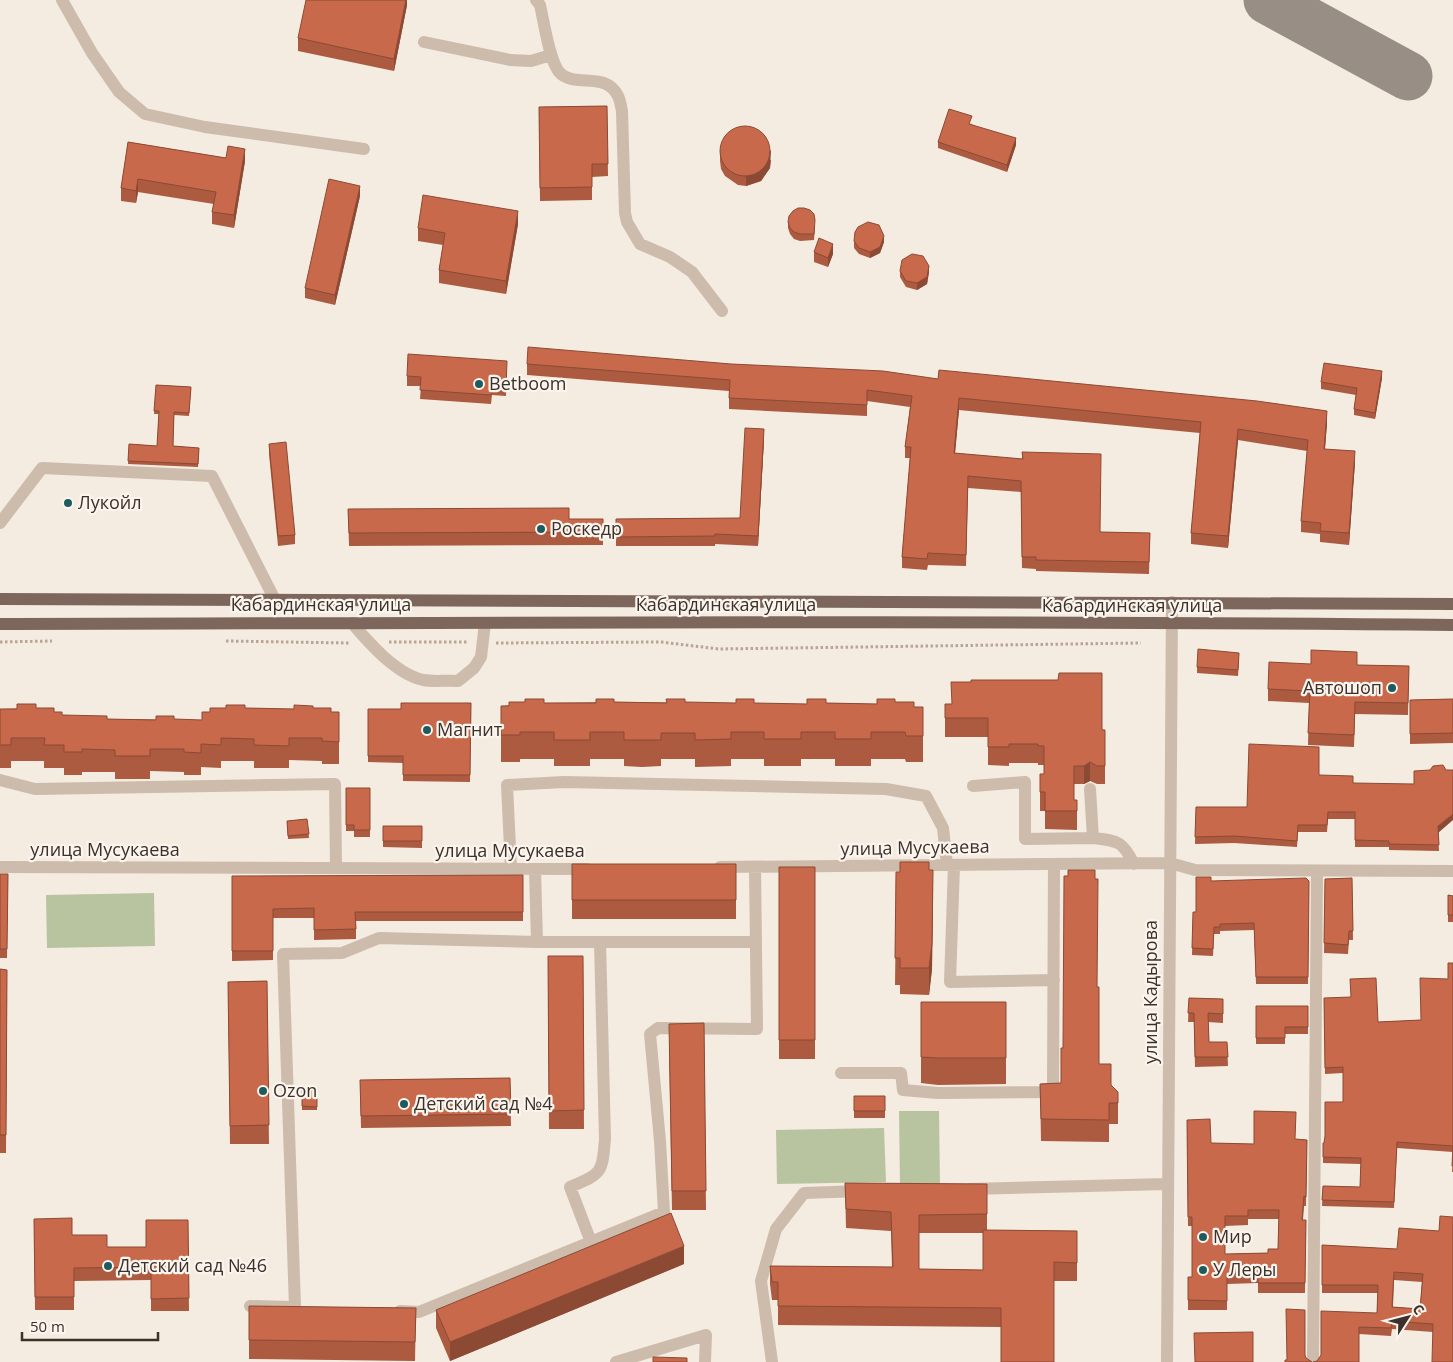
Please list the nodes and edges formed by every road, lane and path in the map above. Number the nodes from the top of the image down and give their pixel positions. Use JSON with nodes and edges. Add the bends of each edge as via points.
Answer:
{"nodes":[{"id":1,"x":62,"y":0,"type":"edge"},
{"id":2,"x":536,"y":0,"type":"edge"},
{"id":3,"x":424,"y":42,"type":"dead end"},
{"id":4,"x":551,"y":55,"type":"junction"},
{"id":5,"x":364,"y":149,"type":"dead end"},
{"id":6,"x":722,"y":311,"type":"dead end"},
{"id":7,"x":0,"y":523,"type":"edge"},
{"id":8,"x":0,"y":599,"type":"edge"},
{"id":9,"x":275,"y":600,"type":"junction"},
{"id":10,"x":1172,"y":602,"type":"junction"},
{"id":11,"x":1453,"y":604,"type":"edge"},
{"id":12,"x":352,"y":623,"type":"junction"},
{"id":13,"x":485,"y":623,"type":"junction"},
{"id":14,"x":1172,"y":623,"type":"junction"},
{"id":15,"x":0,"y":624,"type":"edge"},
{"id":16,"x":1453,"y":625,"type":"edge"},
{"id":17,"x":216,"y":640,"type":"dead end"},
{"id":18,"x":59,"y":641,"type":"dead end"},
{"id":19,"x":0,"y":642,"type":"edge"},
{"id":20,"x":470,"y":642,"type":"dead end"},
{"id":21,"x":353,"y":643,"type":"dead end"},
{"id":22,"x":384,"y":643,"type":"dead end"},
{"id":23,"x":493,"y":643,"type":"dead end"},
{"id":24,"x":1141,"y":643,"type":"dead end"},
{"id":25,"x":0,"y":780,"type":"edge"},
{"id":26,"x":973,"y":786,"type":"dead end"},
{"id":27,"x":1090,"y":789,"type":"edge"},
{"id":28,"x":1092,"y":838,"type":"junction"},
{"id":29,"x":1170,"y":863,"type":"junction"},
{"id":30,"x":1054,"y":864,"type":"junction"},
{"id":31,"x":1134,"y":864,"type":"junction"},
{"id":32,"x":951,"y":865,"type":"junction"},
{"id":33,"x":0,"y":867,"type":"edge"},
{"id":34,"x":755,"y":867,"type":"junction"},
{"id":35,"x":336,"y":868,"type":"junction"},
{"id":36,"x":595,"y":868,"type":"edge"},
{"id":37,"x":705,"y":868,"type":"edge"},
{"id":38,"x":511,"y":869,"type":"junction"},
{"id":39,"x":535,"y":869,"type":"junction"},
{"id":40,"x":1317,"y":871,"type":"junction"},
{"id":41,"x":1453,"y":871,"type":"edge"},
{"id":42,"x":537,"y":942,"type":"junction"},
{"id":43,"x":600,"y":942,"type":"junction"},
{"id":44,"x":756,"y":942,"type":"junction"},
{"id":45,"x":1054,"y":980,"type":"junction"},
{"id":46,"x":841,"y":1072,"type":"dead end"},
{"id":47,"x":1167,"y":1184,"type":"junction"},
{"id":48,"x":961,"y":1189,"type":"edge"},
{"id":49,"x":873,"y":1191,"type":"edge"},
{"id":50,"x":591,"y":1242,"type":"junction"},
{"id":51,"x":250,"y":1306,"type":"edge"},
{"id":52,"x":390,"y":1311,"type":"edge"},
{"id":53,"x":616,"y":1362,"type":"edge"},
{"id":54,"x":705,"y":1362,"type":"edge"},
{"id":55,"x":772,"y":1362,"type":"edge"},
{"id":56,"x":1167,"y":1362,"type":"edge"},
{"id":57,"x":1313,"y":1362,"type":"edge"}],
"edges":[{"from":1,"to":5,"type":"street","via":[[119,92],[146,114],[205,127]]},
{"from":2,"to":4,"type":"street","via":[[540,4]]},
{"from":3,"to":4,"type":"street","via":[[510,60],[531,61]]},
{"from":4,"to":6,"type":"street","via":[[560,74],[571,79],[600,81],[610,86],[618,96],[622,111],[624,213],[627,222],[640,244],[670,257],[692,272]]},
{"from":7,"to":9,"type":"street","via":[[42,468],[212,476]]},
{"from":8,"to":9,"type":"main road","name":"Кабардинская улица"},
{"from":9,"to":10,"type":"main road","name":"Кабардинская улица"},
{"from":10,"to":11,"type":"main road","name":"Кабардинская улица"},
{"from":10,"to":14,"type":"street","name":"улица Кадырова"},
{"from":12,"to":13,"type":"main road","name":"Кабардинская улица"},
{"from":12,"to":13,"type":"street","via":[[368,643],[401,670],[422,680],[458,681],[474,668],[481,657]]},
{"from":12,"to":15,"type":"main road","name":"Кабардинская улица"},
{"from":13,"to":14,"type":"main road","name":"Кабардинская улица"},
{"from":14,"to":16,"type":"main road","name":"Кабардинская улица"},
{"from":14,"to":29,"type":"street","name":"улица Кадырова"},
{"from":17,"to":21,"type":"path"},
{"from":18,"to":19,"type":"path"},
{"from":20,"to":22,"type":"path"},
{"from":23,"to":24,"type":"path","via":[[661,642],[719,649]]},
{"from":25,"to":35,"type":"street","via":[[35,788],[335,784]]},
{"from":26,"to":28,"type":"street","via":[[1025,782],[1025,839]]},
{"from":27,"to":28,"type":"street"},
{"from":28,"to":31,"type":"street","via":[[1116,840],[1128,850]]},
{"from":29,"to":31,"type":"street","name":"улица Мусукаева"},
{"from":29,"to":40,"type":"street","name":"улица Мусукаева","via":[[1195,870]]},
{"from":29,"to":47,"type":"street","name":"улица Кадырова"},
{"from":30,"to":31,"type":"street","name":"улица Мусукаева"},
{"from":30,"to":32,"type":"street","name":"улица Мусукаева"},
{"from":30,"to":45,"type":"street"},
{"from":32,"to":34,"type":"street","name":"улица Мусукаева"},
{"from":32,"to":38,"type":"street","via":[[943,828],[926,796],[886,789],[564,782],[506,785]]},
{"from":32,"to":45,"type":"street","via":[[950,982]]},
{"from":33,"to":35,"type":"street","name":"улица Мусукаева"},
{"from":34,"to":37,"type":"street","name":"улица Мусукаева"},
{"from":34,"to":44,"type":"street"},
{"from":35,"to":38,"type":"street","name":"улица Мусукаева"},
{"from":36,"to":39,"type":"street","name":"улица Мусукаева"},
{"from":38,"to":39,"type":"street","name":"улица Мусукаева"},
{"from":39,"to":42,"type":"street"},
{"from":40,"to":41,"type":"street","name":"улица Мусукаева"},
{"from":40,"to":57,"type":"street"},
{"from":42,"to":43,"type":"street"},
{"from":42,"to":51,"type":"street","via":[[379,938],[342,953],[283,954],[300,1308]]},
{"from":43,"to":44,"type":"street"},
{"from":43,"to":50,"type":"street","via":[[603,1166],[596,1176],[570,1187]]},
{"from":44,"to":50,"type":"street","via":[[757,1029],[658,1028],[650,1034],[664,1212]]},
{"from":45,"to":46,"type":"street","via":[[1053,1092],[938,1093],[903,1090],[901,1074]]},
{"from":47,"to":48,"type":"street"},
{"from":47,"to":56,"type":"street","name":"улица Кадырова"},
{"from":49,"to":55,"type":"street","via":[[804,1193],[776,1229],[761,1281]]},
{"from":50,"to":52,"type":"street","via":[[419,1312]]},
{"from":53,"to":54,"type":"street","via":[[706,1335]]}]}
